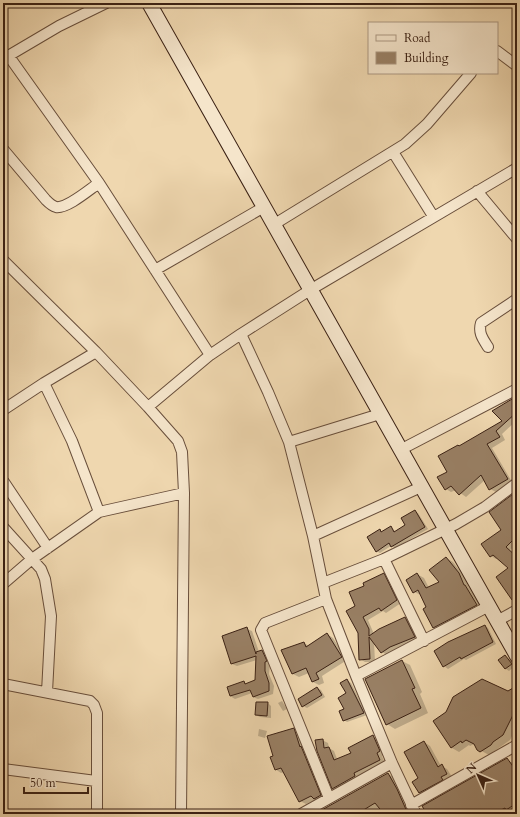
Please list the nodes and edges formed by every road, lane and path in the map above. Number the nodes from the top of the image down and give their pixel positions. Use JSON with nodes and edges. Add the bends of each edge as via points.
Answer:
{"nodes":[{"id":1,"x":106,"y":3,"type":"edge"},
{"id":2,"x":149,"y":3,"type":"edge"},
{"id":3,"x":498,"y":52,"type":"edge"},
{"id":4,"x":5,"y":57,"type":"edge"},
{"id":5,"x":517,"y":66,"type":"edge"},
{"id":6,"x":470,"y":74,"type":"edge"},
{"id":7,"x":3,"y":149,"type":"edge"},
{"id":8,"x":393,"y":152,"type":"junction"},
{"id":9,"x":517,"y":168,"type":"edge"},
{"id":10,"x":99,"y":183,"type":"junction"},
{"id":11,"x":477,"y":191,"type":"junction"},
{"id":12,"x":264,"y":207,"type":"junction"},
{"id":13,"x":433,"y":216,"type":"junction"},
{"id":14,"x":273,"y":224,"type":"junction"},
{"id":15,"x":517,"y":239,"type":"edge"},
{"id":16,"x":3,"y":260,"type":"edge"},
{"id":17,"x":155,"y":270,"type":"junction"},
{"id":18,"x":310,"y":290,"type":"junction"},
{"id":19,"x":517,"y":299,"type":"edge"},
{"id":20,"x":241,"y":334,"type":"junction"},
{"id":21,"x":488,"y":347,"type":"dead end"},
{"id":22,"x":96,"y":352,"type":"junction"},
{"id":23,"x":210,"y":355,"type":"junction"},
{"id":24,"x":44,"y":383,"type":"junction"},
{"id":25,"x":517,"y":389,"type":"edge"},
{"id":26,"x":148,"y":407,"type":"junction"},
{"id":27,"x":3,"y":410,"type":"edge"},
{"id":28,"x":380,"y":414,"type":"junction"},
{"id":29,"x":289,"y":442,"type":"junction"},
{"id":30,"x":400,"y":450,"type":"junction"},
{"id":31,"x":4,"y":482,"type":"edge"},
{"id":32,"x":517,"y":483,"type":"edge"},
{"id":33,"x":421,"y":487,"type":"junction"},
{"id":34,"x":184,"y":493,"type":"junction"},
{"id":35,"x":99,"y":512,"type":"junction"},
{"id":36,"x":445,"y":529,"type":"junction"},
{"id":37,"x":4,"y":530,"type":"edge"},
{"id":38,"x":313,"y":536,"type":"junction"},
{"id":39,"x":48,"y":548,"type":"junction"},
{"id":40,"x":32,"y":559,"type":"junction"},
{"id":41,"x":384,"y":559,"type":"junction"},
{"id":42,"x":3,"y":584,"type":"edge"},
{"id":43,"x":323,"y":584,"type":"junction"},
{"id":44,"x":326,"y":598,"type":"junction"},
{"id":45,"x":489,"y":606,"type":"junction"},
{"id":46,"x":517,"y":610,"type":"edge"},
{"id":47,"x":497,"y":621,"type":"junction"},
{"id":48,"x":424,"y":641,"type":"junction"},
{"id":49,"x":517,"y":656,"type":"edge"},
{"id":50,"x":356,"y":676,"type":"junction"},
{"id":51,"x":3,"y":684,"type":"edge"},
{"id":52,"x":47,"y":692,"type":"junction"},
{"id":53,"x":517,"y":744,"type":"edge"},
{"id":54,"x":392,"y":763,"type":"junction"},
{"id":55,"x":3,"y":769,"type":"edge"},
{"id":56,"x":96,"y":781,"type":"junction"},
{"id":57,"x":329,"y":798,"type":"junction"},
{"id":58,"x":413,"y":810,"type":"edge"},
{"id":59,"x":96,"y":814,"type":"edge"},
{"id":60,"x":181,"y":814,"type":"edge"},
{"id":61,"x":301,"y":814,"type":"edge"}],
"edges":[{"from":1,"to":4,"type":"street"},
{"from":2,"to":12,"type":"main road"},
{"from":3,"to":5,"type":"street"},
{"from":4,"to":10,"type":"street"},
{"from":6,"to":8,"type":"street","via":[[427,124]]},
{"from":7,"to":10,"type":"street","via":[[52,205],[63,206]]},
{"from":8,"to":13,"type":"street"},
{"from":8,"to":14,"type":"street"},
{"from":9,"to":11,"type":"street"},
{"from":10,"to":17,"type":"street"},
{"from":11,"to":13,"type":"street"},
{"from":11,"to":15,"type":"street"},
{"from":12,"to":14,"type":"main road"},
{"from":12,"to":17,"type":"street"},
{"from":13,"to":18,"type":"street"},
{"from":14,"to":18,"type":"main road"},
{"from":16,"to":22,"type":"street"},
{"from":17,"to":23,"type":"street"},
{"from":18,"to":20,"type":"street"},
{"from":18,"to":28,"type":"main road"},
{"from":19,"to":21,"type":"street","via":[[481,323],[479,329]]},
{"from":20,"to":23,"type":"street"},
{"from":20,"to":29,"type":"street"},
{"from":22,"to":24,"type":"street"},
{"from":22,"to":26,"type":"street"},
{"from":23,"to":26,"type":"street"},
{"from":24,"to":27,"type":"street"},
{"from":24,"to":35,"type":"street","via":[[72,441]]},
{"from":25,"to":30,"type":"street"},
{"from":26,"to":34,"type":"street","via":[[178,441],[182,452]]},
{"from":28,"to":29,"type":"street"},
{"from":28,"to":30,"type":"main road"},
{"from":29,"to":38,"type":"street"},
{"from":30,"to":33,"type":"main road"},
{"from":31,"to":39,"type":"street"},
{"from":32,"to":36,"type":"street","via":[[480,510]]},
{"from":33,"to":36,"type":"main road"},
{"from":33,"to":38,"type":"street"},
{"from":34,"to":35,"type":"street"},
{"from":34,"to":60,"type":"street"},
{"from":35,"to":39,"type":"street"},
{"from":36,"to":41,"type":"street"},
{"from":36,"to":45,"type":"main road"},
{"from":37,"to":40,"type":"street"},
{"from":38,"to":43,"type":"street"},
{"from":39,"to":40,"type":"street"},
{"from":40,"to":42,"type":"street"},
{"from":40,"to":52,"type":"street","via":[[45,579],[51,616]]},
{"from":41,"to":43,"type":"street"},
{"from":41,"to":48,"type":"street"},
{"from":43,"to":44,"type":"street"},
{"from":44,"to":50,"type":"street"},
{"from":44,"to":57,"type":"street","via":[[265,623],[261,630]]},
{"from":45,"to":47,"type":"main road"},
{"from":45,"to":48,"type":"street"},
{"from":46,"to":47,"type":"street"},
{"from":47,"to":49,"type":"main road"},
{"from":48,"to":50,"type":"street"},
{"from":50,"to":54,"type":"street"},
{"from":51,"to":52,"type":"street"},
{"from":52,"to":56,"type":"street","via":[[90,701],[94,705],[97,714]]},
{"from":53,"to":58,"type":"street"},
{"from":54,"to":57,"type":"street"},
{"from":54,"to":58,"type":"street"},
{"from":55,"to":56,"type":"street"},
{"from":56,"to":59,"type":"street"},
{"from":57,"to":61,"type":"street"}]}
